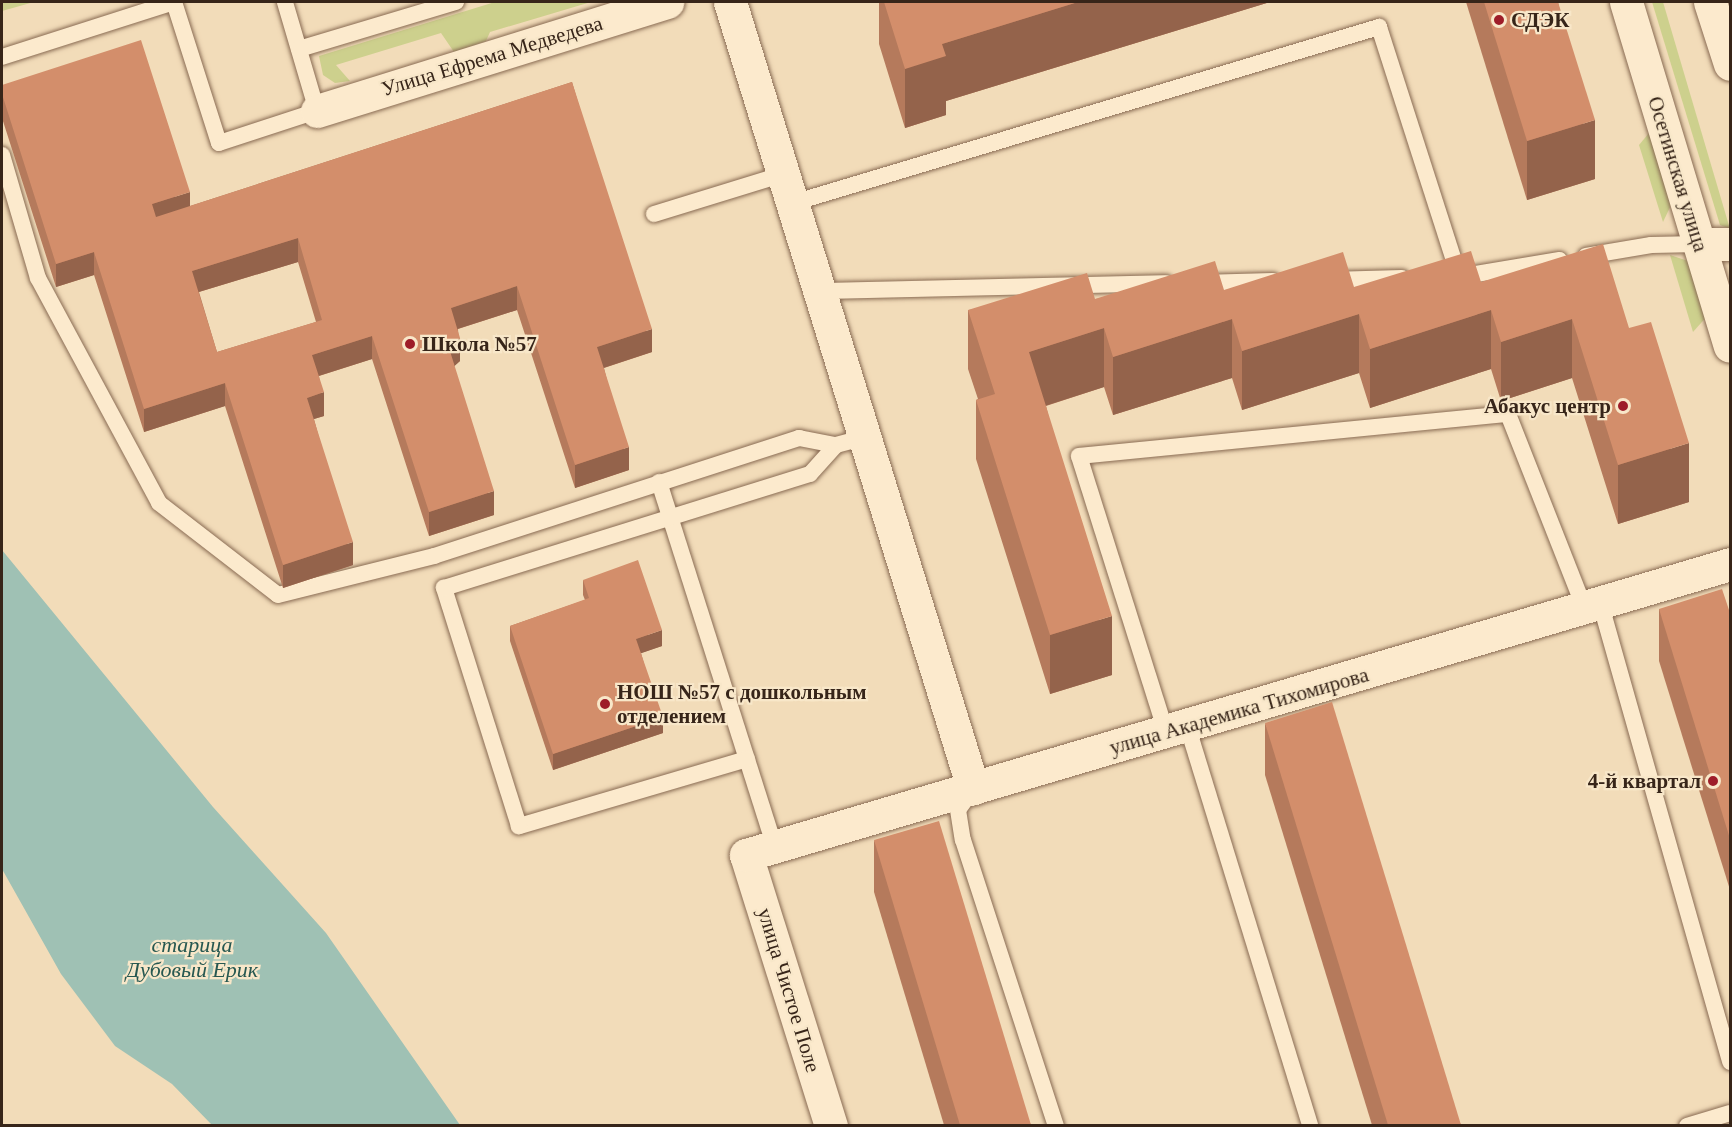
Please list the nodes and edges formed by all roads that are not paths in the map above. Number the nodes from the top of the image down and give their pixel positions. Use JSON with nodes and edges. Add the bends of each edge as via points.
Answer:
{"nodes":[{"id":1,"x":174,"y":2,"type":"edge"},
{"id":2,"x":285,"y":2,"type":"edge"},
{"id":3,"x":456,"y":2,"type":"edge"},
{"id":4,"x":667,"y":2,"type":"edge"},
{"id":5,"x":730,"y":2,"type":"edge"},
{"id":6,"x":1626,"y":2,"type":"edge"},
{"id":7,"x":1710,"y":2,"type":"edge"},
{"id":8,"x":299,"y":49,"type":"junction"},
{"id":9,"x":2,"y":57,"type":"edge"},
{"id":10,"x":1731,"y":64,"type":"edge"},
{"id":11,"x":317,"y":111,"type":"junction"},
{"id":12,"x":2,"y":155,"type":"edge"},
{"id":13,"x":789,"y":189,"type":"junction"},
{"id":14,"x":654,"y":214,"type":"dead end"},
{"id":15,"x":1699,"y":244,"type":"junction"},
{"id":16,"x":1731,"y":244,"type":"edge"},
{"id":17,"x":1460,"y":277,"type":"junction"},
{"id":18,"x":1294,"y":280,"type":"edge"},
{"id":19,"x":1318,"y":280,"type":"edge"},
{"id":20,"x":822,"y":291,"type":"junction"},
{"id":21,"x":1731,"y":346,"type":"edge"},
{"id":22,"x":851,"y":441,"type":"junction"},
{"id":23,"x":659,"y":482,"type":"junction"},
{"id":24,"x":670,"y":518,"type":"junction"},
{"id":25,"x":1731,"y":564,"type":"edge"},
{"id":26,"x":1592,"y":605,"type":"junction"},
{"id":27,"x":1176,"y":728,"type":"junction"},
{"id":28,"x":747,"y":759,"type":"junction"},
{"id":29,"x":973,"y":788,"type":"junction"},
{"id":30,"x":761,"y":851,"type":"junction"},
{"id":31,"x":1731,"y":1062,"type":"edge"},
{"id":32,"x":1731,"y":1113,"type":"edge"},
{"id":33,"x":831,"y":1125,"type":"edge"},
{"id":34,"x":1056,"y":1125,"type":"edge"},
{"id":35,"x":1310,"y":1125,"type":"edge"},
{"id":36,"x":1687,"y":1125,"type":"edge"}],
"edges":[{"from":1,"to":9,"type":"lane"},
{"from":1,"to":11,"type":"lane","via":[[219,142]]},
{"from":2,"to":8,"type":"lane"},
{"from":3,"to":8,"type":"lane"},
{"from":4,"to":11,"type":"street","name":"Улица Ефрема Медведева"},
{"from":5,"to":13,"type":"street"},
{"from":6,"to":15,"type":"street","name":"Осетинская улица"},
{"from":7,"to":10,"type":"street"},
{"from":8,"to":11,"type":"lane"},
{"from":12,"to":23,"type":"lane","via":[[38,278],[159,503],[278,595],[434,556]]},
{"from":13,"to":14,"type":"lane"},
{"from":13,"to":17,"type":"lane","via":[[1379,27]]},
{"from":13,"to":20,"type":"street"},
{"from":15,"to":16,"type":"street"},
{"from":15,"to":17,"type":"lane","via":[[1651,245]]},
{"from":15,"to":21,"type":"street","name":"Осетинская улица"},
{"from":17,"to":19,"type":"lane"},
{"from":18,"to":20,"type":"lane"},
{"from":20,"to":22,"type":"street"},
{"from":22,"to":23,"type":"lane","via":[[800,438]]},
{"from":22,"to":24,"type":"lane","via":[[810,474]]},
{"from":22,"to":29,"type":"street"},
{"from":23,"to":24,"type":"lane"},
{"from":24,"to":28,"type":"lane"},
{"from":24,"to":28,"type":"lane","via":[[444,588],[519,826]]},
{"from":25,"to":26,"type":"street","name":"улица Академика Тихомирова"},
{"from":26,"to":27,"type":"street","name":"улица Академика Тихомирова"},
{"from":26,"to":27,"type":"lane","via":[[1508,414],[1079,456]]},
{"from":26,"to":31,"type":"lane"},
{"from":27,"to":29,"type":"street","name":"улица Академика Тихомирова"},
{"from":27,"to":35,"type":"lane"},
{"from":28,"to":30,"type":"lane"},
{"from":29,"to":30,"type":"street","name":"улица Академика Тихомирова"},
{"from":29,"to":34,"type":"lane","via":[[958,810],[963,840]]},
{"from":30,"to":33,"type":"street","name":"улица Чистое Поле"},
{"from":32,"to":36,"type":"lane"}]}
